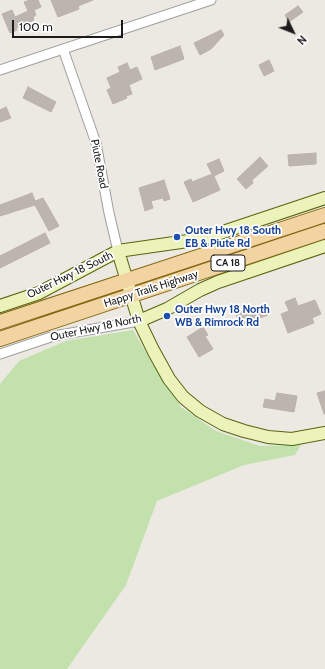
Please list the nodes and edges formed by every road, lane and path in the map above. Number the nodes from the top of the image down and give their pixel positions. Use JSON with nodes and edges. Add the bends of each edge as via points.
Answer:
{"nodes":[{"id":1,"x":210,"y":0,"type":"edge"},
{"id":2,"x":63,"y":49,"type":"junction"},
{"id":3,"x":0,"y":70,"type":"edge"},
{"id":4,"x":325,"y":198,"type":"edge"},
{"id":5,"x":325,"y":215,"type":"edge"},
{"id":6,"x":325,"y":231,"type":"edge"},
{"id":7,"x":325,"y":246,"type":"edge"},
{"id":8,"x":118,"y":251,"type":"junction"},
{"id":9,"x":126,"y":280,"type":"junction"},
{"id":10,"x":131,"y":295,"type":"junction"},
{"id":11,"x":0,"y":306,"type":"edge"},
{"id":12,"x":139,"y":321,"type":"junction"},
{"id":13,"x":0,"y":322,"type":"edge"},
{"id":14,"x":0,"y":339,"type":"edge"},
{"id":15,"x":0,"y":354,"type":"edge"},
{"id":16,"x":325,"y":433,"type":"edge"}],
"edges":[{"from":1,"to":2,"type":"street"},
{"from":2,"to":3,"type":"street"},
{"from":2,"to":8,"type":"street","name":"Piute Road","via":[[96,144],[108,213]]},
{"from":4,"to":8,"type":"street","name":"Outer Hwy 18 South","via":[[202,239]]},
{"from":5,"to":9,"type":"main road","name":"Happy Trails Highway","number":"CA 18"},
{"from":6,"to":10,"type":"main road","name":"Happy Trails Highway","number":"CA 18"},
{"from":7,"to":12,"type":"street","name":"Outer Hwy 18 North","via":[[218,282]]},
{"from":8,"to":9,"type":"street","name":"Piute Road"},
{"from":8,"to":11,"type":"street","name":"Outer Hwy 18 South","via":[[39,292]]},
{"from":9,"to":10,"type":"street","name":"Piute Road"},
{"from":9,"to":13,"type":"main road","name":"Happy Trails Highway","number":"CA 18"},
{"from":10,"to":12,"type":"street","name":"Piute Road"},
{"from":10,"to":14,"type":"main road","name":"Happy Trails Highway","number":"CA 18"},
{"from":12,"to":15,"type":"street","name":"Outer Hwy 18 North","via":[[54,336]]},
{"from":12,"to":16,"type":"street","name":"Piute Road","via":[[169,379],[183,397],[200,411],[223,424],[268,437],[292,439]]}]}
